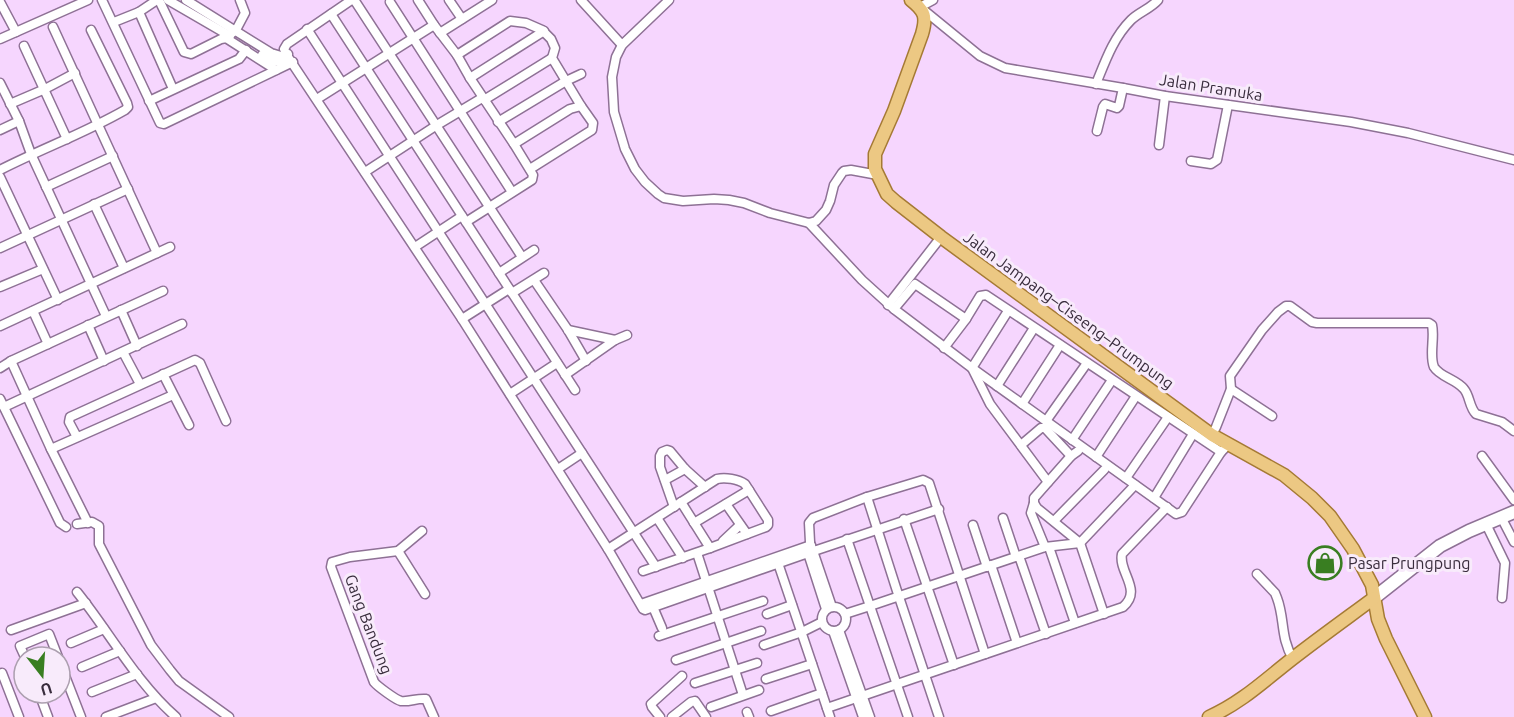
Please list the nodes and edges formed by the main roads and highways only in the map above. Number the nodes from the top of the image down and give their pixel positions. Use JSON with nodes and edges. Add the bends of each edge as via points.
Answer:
{"nodes":[{"id":1,"x":915,"y":4,"type":"edge"},
{"id":2,"x":1514,"y":512,"type":"edge"},
{"id":3,"x":1374,"y":598,"type":"junction"},
{"id":4,"x":1224,"y":714,"type":"edge"},
{"id":5,"x":1209,"y":717,"type":"edge"},
{"id":6,"x":1425,"y":717,"type":"edge"}],
"edges":[{"from":1,"to":3,"type":"main road","name":"Jalan Jampang–Ciseeng–Prumpung","via":[[925,16],[925,23],[875,154],[875,169],[887,194],[1212,435],[1224,448],[1284,475],[1301,488],[1330,516],[1353,549],[1372,585]]},
{"from":2,"to":3,"type":"main road","via":[[1440,546]]},
{"from":3,"to":4,"type":"main road"},
{"from":3,"to":6,"type":"main road","name":"Jalan Jampang–Ciseeng–Prumpung","via":[[1386,639]]},
{"from":4,"to":5,"type":"main road"}]}
